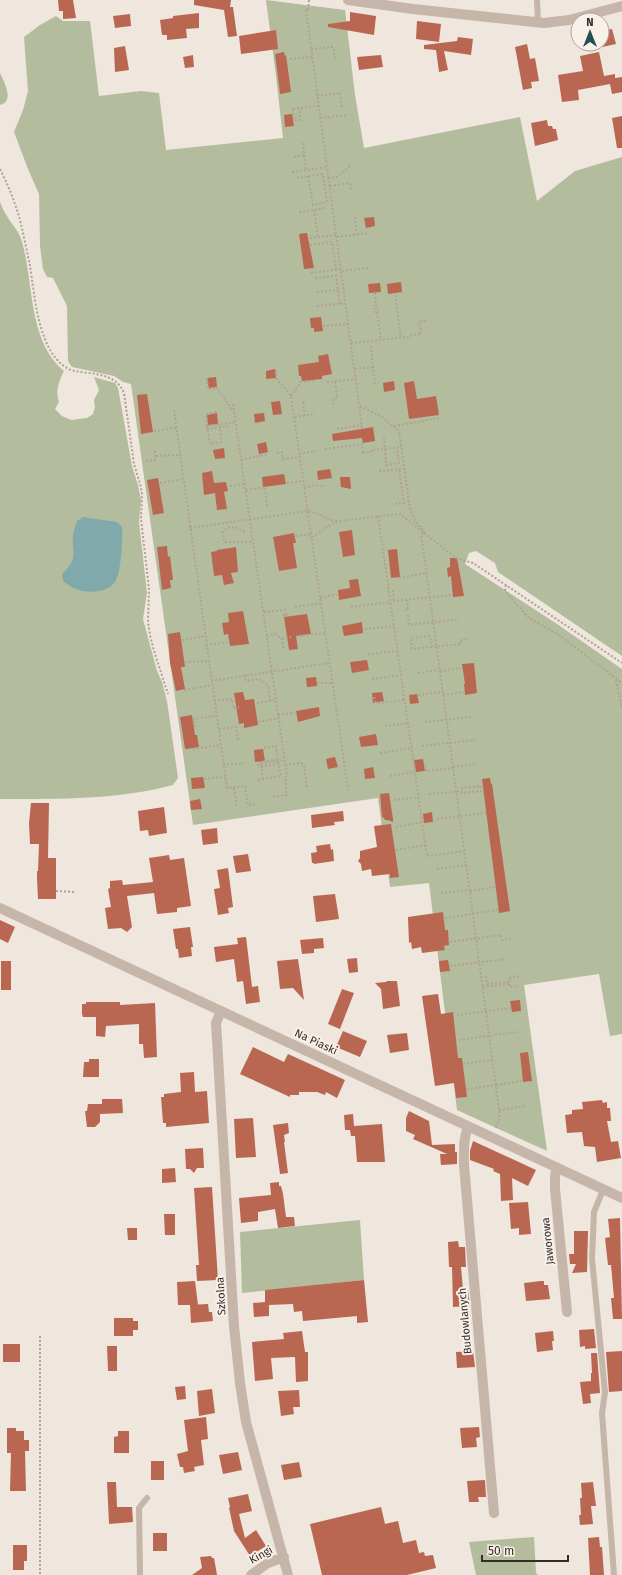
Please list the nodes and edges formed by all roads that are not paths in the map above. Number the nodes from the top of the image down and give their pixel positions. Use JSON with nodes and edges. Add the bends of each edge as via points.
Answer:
{"nodes":[{"id":1,"x":348,"y":0,"type":"edge"},
{"id":2,"x":537,"y":0,"type":"edge"},
{"id":3,"x":379,"y":2,"type":"edge"},
{"id":4,"x":622,"y":6,"type":"edge"},
{"id":5,"x":538,"y":23,"type":"junction"},
{"id":6,"x":0,"y":908,"type":"edge"},
{"id":7,"x":221,"y":1011,"type":"junction"},
{"id":8,"x":468,"y":1127,"type":"junction"},
{"id":9,"x":557,"y":1168,"type":"junction"},
{"id":10,"x":603,"y":1190,"type":"junction"},
{"id":11,"x":622,"y":1198,"type":"edge"},
{"id":12,"x":567,"y":1312,"type":"dead end"},
{"id":13,"x":147,"y":1498,"type":"dead end"},
{"id":14,"x":494,"y":1513,"type":"dead end"},
{"id":15,"x":284,"y":1557,"type":"junction"},
{"id":16,"x":140,"y":1575,"type":"edge"},
{"id":17,"x":250,"y":1575,"type":"edge"},
{"id":18,"x":288,"y":1575,"type":"edge"},
{"id":19,"x":614,"y":1575,"type":"edge"}],
"edges":[{"from":1,"to":3,"type":"street"},
{"from":2,"to":5,"type":"lane"},
{"from":3,"to":5,"type":"street"},
{"from":4,"to":5,"type":"street","via":[[559,22]]},
{"from":6,"to":7,"type":"street","name":"Na Piaski"},
{"from":7,"to":8,"type":"street","name":"Na Piaski"},
{"from":7,"to":15,"type":"street","name":"Szkolna","via":[[216,1023],[234,1326],[240,1383],[246,1422]]},
{"from":8,"to":9,"type":"street","name":"Na Piaski"},
{"from":8,"to":14,"type":"street","name":"Budowlanych","via":[[465,1135],[464,1165]]},
{"from":9,"to":10,"type":"street","name":"Na Piaski"},
{"from":9,"to":12,"type":"street","name":"Jaworowa","via":[[555,1189]]},
{"from":10,"to":11,"type":"street","name":"Na Piaski"},
{"from":10,"to":19,"type":"lane","via":[[594,1212],[592,1259],[605,1392],[602,1413]]},
{"from":13,"to":16,"type":"lane","via":[[140,1508]]},
{"from":15,"to":17,"type":"street","name":"Kingi","via":[[268,1563]]},
{"from":15,"to":18,"type":"street","name":"Szkolna"}]}
